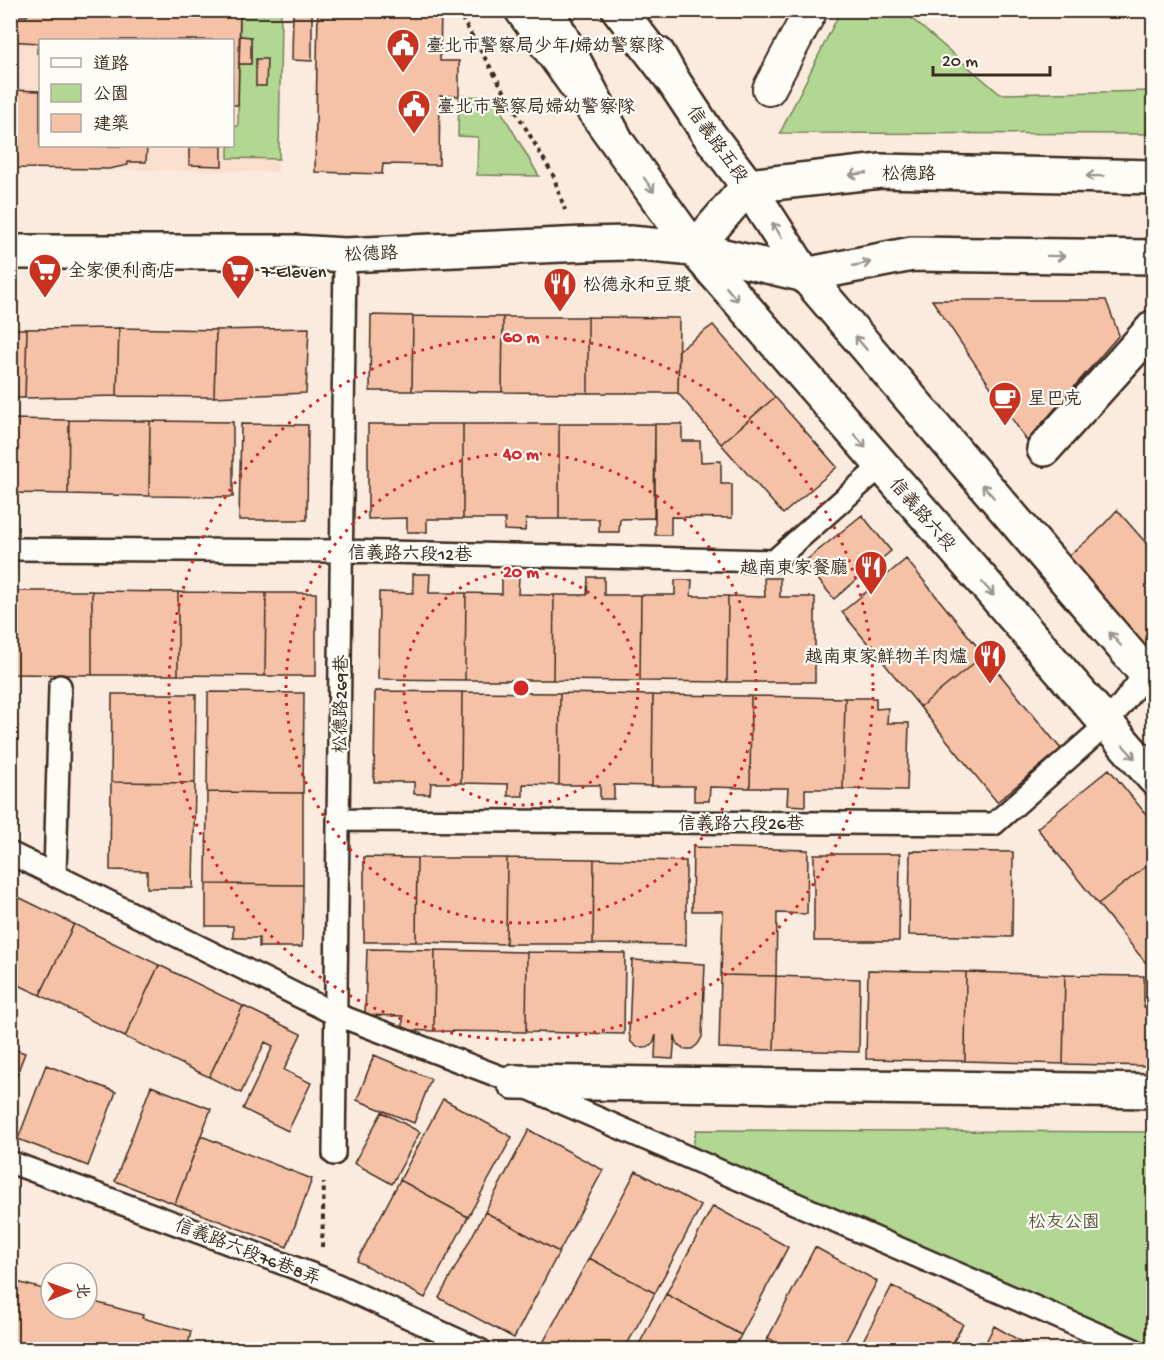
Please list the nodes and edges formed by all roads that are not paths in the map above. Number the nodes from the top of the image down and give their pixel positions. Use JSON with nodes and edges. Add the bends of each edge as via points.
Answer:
{"nodes":[{"id":1,"x":522,"y":10,"type":"edge"},
{"id":2,"x":547,"y":10,"type":"edge"},
{"id":3,"x":619,"y":10,"type":"edge"},
{"id":4,"x":634,"y":10,"type":"edge"},
{"id":5,"x":811,"y":10,"type":"edge"},
{"id":6,"x":672,"y":79,"type":"junction"},
{"id":7,"x":769,"y":89,"type":"dead end"},
{"id":8,"x":615,"y":138,"type":"junction"},
{"id":9,"x":1154,"y":177,"type":"edge"},
{"id":10,"x":748,"y":186,"type":"junction"},
{"id":11,"x":694,"y":249,"type":"junction"},
{"id":12,"x":10,"y":252,"type":"edge"},
{"id":13,"x":345,"y":255,"type":"junction"},
{"id":14,"x":1154,"y":257,"type":"edge"},
{"id":15,"x":805,"y":275,"type":"junction"},
{"id":16,"x":1154,"y":327,"type":"edge"},
{"id":17,"x":1044,"y":449,"type":"dead end"},
{"id":18,"x":881,"y":466,"type":"junction"},
{"id":19,"x":10,"y":549,"type":"edge"},
{"id":20,"x":343,"y":551,"type":"junction"},
{"id":21,"x":1150,"y":673,"type":"edge"},
{"id":22,"x":60,"y":686,"type":"dead end"},
{"id":23,"x":1106,"y":725,"type":"junction"},
{"id":24,"x":1154,"y":778,"type":"edge"},
{"id":25,"x":338,"y":820,"type":"junction"},
{"id":26,"x":10,"y":853,"type":"edge"},
{"id":27,"x":55,"y":876,"type":"junction"},
{"id":28,"x":335,"y":1014,"type":"junction"},
{"id":29,"x":514,"y":1082,"type":"junction"},
{"id":30,"x":1154,"y":1091,"type":"edge"},
{"id":31,"x":334,"y":1154,"type":"road end"},
{"id":32,"x":10,"y":1162,"type":"edge"},
{"id":33,"x":480,"y":1350,"type":"edge"},
{"id":34,"x":1134,"y":1350,"type":"edge"}],
"edges":[{"from":1,"to":8,"type":"main road"},
{"from":2,"to":8,"type":"main road"},
{"from":3,"to":6,"type":"main road"},
{"from":4,"to":6,"type":"main road","name":"信義路五段"},
{"from":5,"to":7,"type":"street"},
{"from":6,"to":10,"type":"main road","name":"信義路五段"},
{"from":8,"to":11,"type":"main road","one_way":true},
{"from":9,"to":10,"type":"main road","name":"松德路","one_way":true,"via":[[882,171]]},
{"from":10,"to":11,"type":"main road"},
{"from":15,"to":10,"type":"main road","name":"信義路五段","one_way":true},
{"from":11,"to":13,"type":"main road","name":"松德路","via":[[630,243]]},
{"from":11,"to":15,"type":"main road","name":"松德路"},
{"from":11,"to":18,"type":"main road","name":"信義路六段","one_way":true},
{"from":12,"to":13,"type":"main road","name":"松德路"},
{"from":13,"to":20,"type":"lane","name":"松德路269巷"},
{"from":15,"to":14,"type":"main road","name":"松德路","one_way":true,"via":[[912,254]]},
{"from":21,"to":15,"type":"main road","one_way":true},
{"from":16,"to":17,"type":"main road"},
{"from":18,"to":20,"type":"lane","name":"信義路六段12巷","via":[[774,561]]},
{"from":18,"to":23,"type":"main road","name":"信義路六段","one_way":true},
{"from":19,"to":20,"type":"lane","name":"信義路六段12巷"},
{"from":20,"to":25,"type":"lane","name":"松德路269巷"},
{"from":21,"to":23,"type":"lane","name":"信義路六段26巷"},
{"from":22,"to":27,"type":"lane"},
{"from":23,"to":24,"type":"main road","name":"信義路六段","one_way":true},
{"from":23,"to":25,"type":"lane","name":"信義路六段26巷","via":[[994,824]]},
{"from":25,"to":28,"type":"lane","name":"松德路269巷"},
{"from":26,"to":27,"type":"lane"},
{"from":27,"to":28,"type":"lane"},
{"from":28,"to":29,"type":"lane"},
{"from":28,"to":31,"type":"lane","name":"松德路269巷"},
{"from":29,"to":30,"type":"main road"},
{"from":29,"to":34,"type":"lane"},
{"from":32,"to":33,"type":"lane","name":"信義路六段76巷8弄","via":[[322,1278]]}]}
